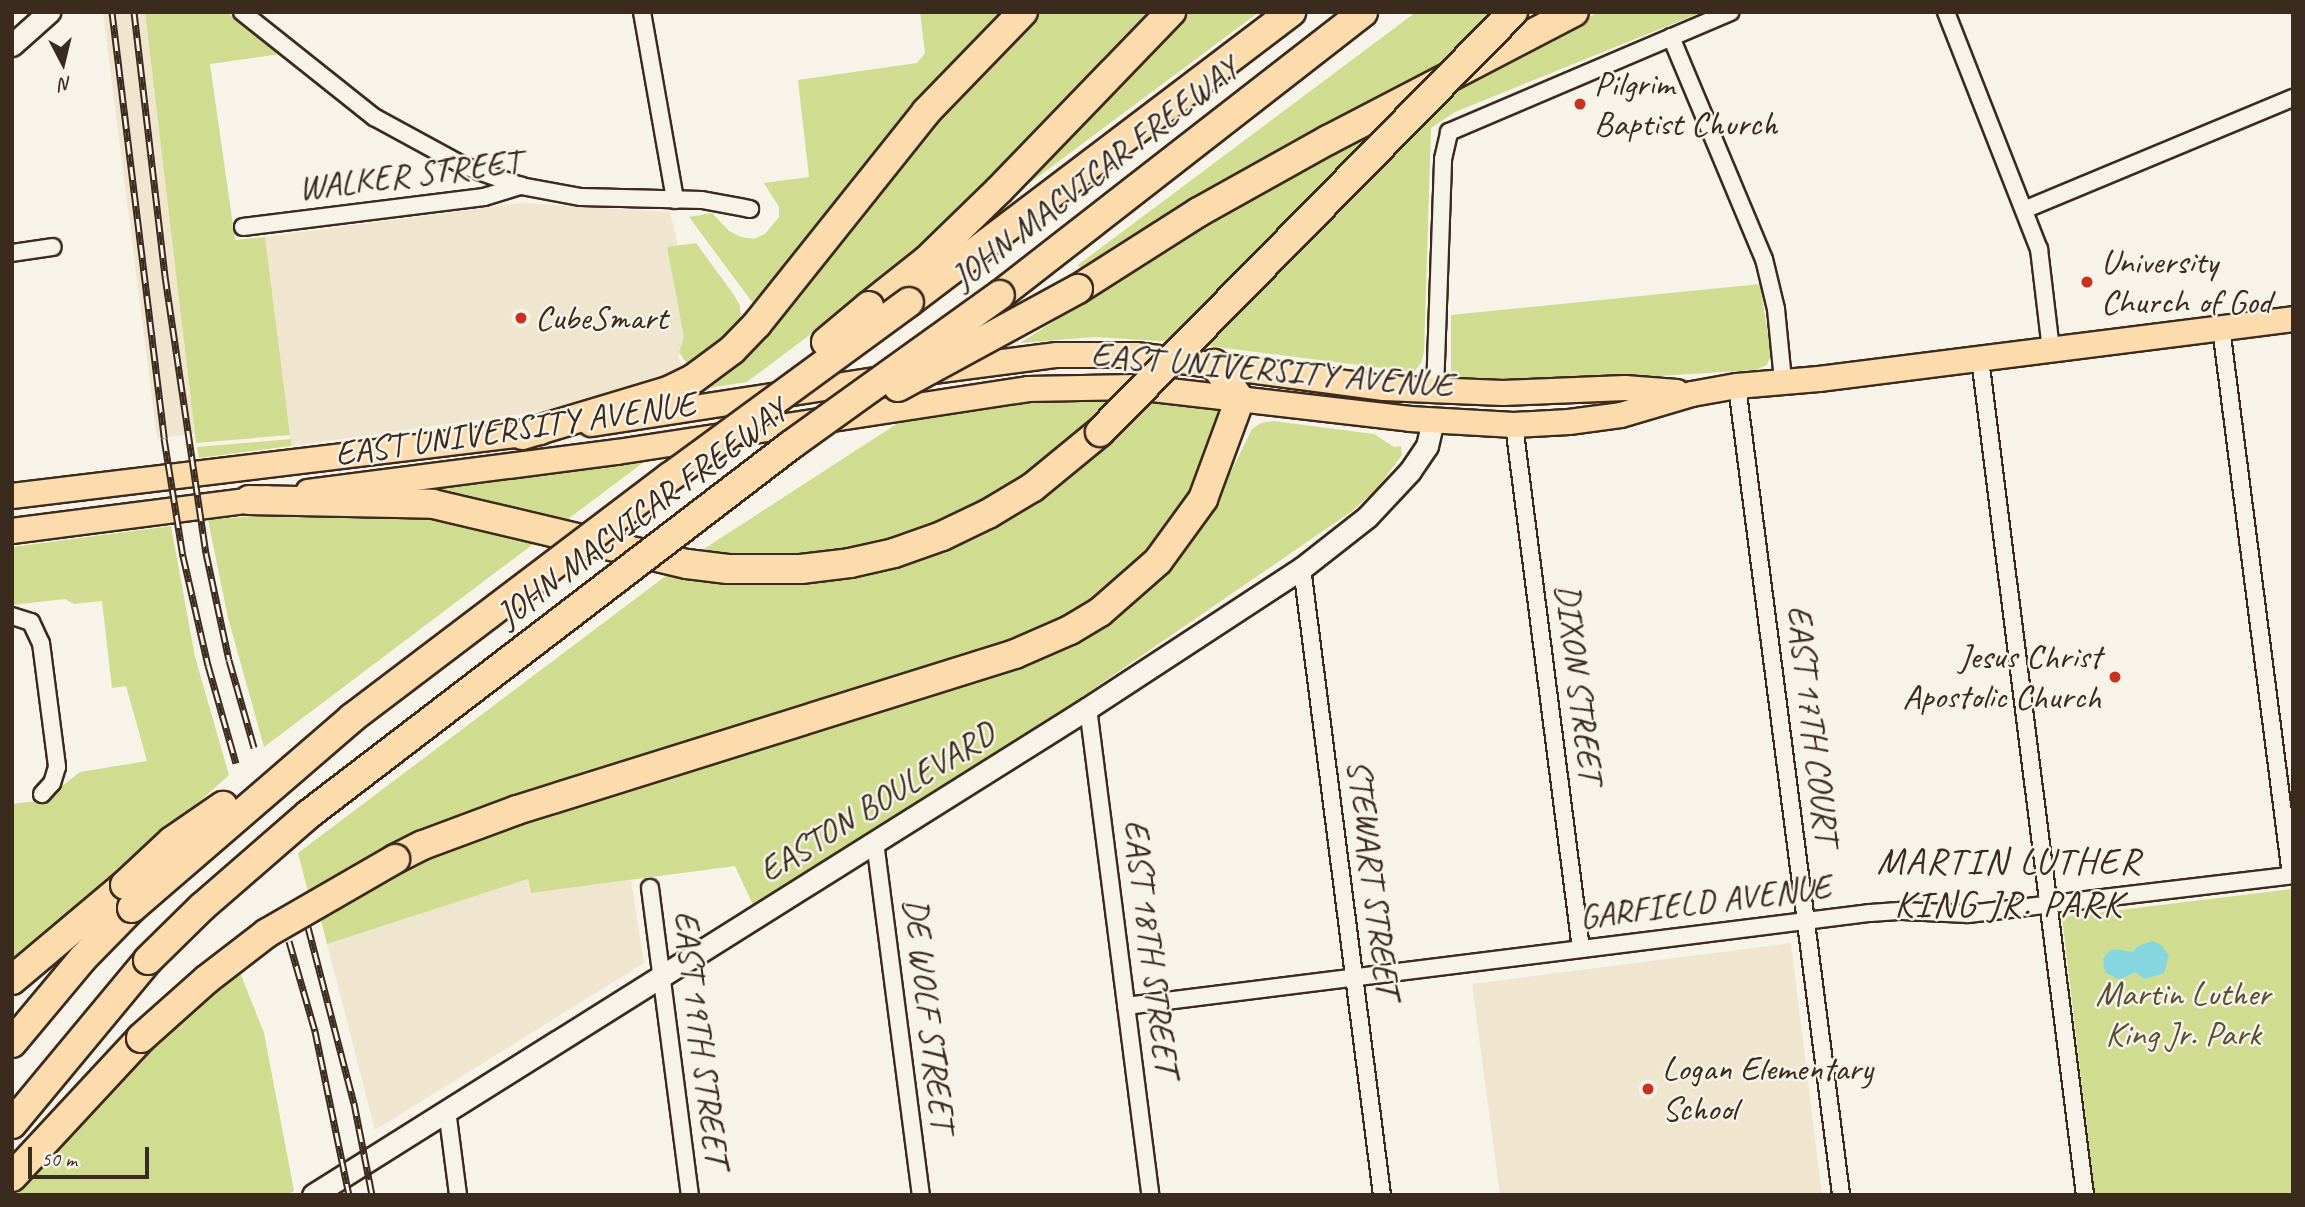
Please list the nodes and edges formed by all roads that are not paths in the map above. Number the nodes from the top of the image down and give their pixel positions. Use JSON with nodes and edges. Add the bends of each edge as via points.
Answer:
{"nodes":[{"id":1,"x":50,"y":12,"type":"edge"},
{"id":2,"x":242,"y":12,"type":"edge"},
{"id":3,"x":642,"y":12,"type":"edge"},
{"id":4,"x":1023,"y":12,"type":"edge"},
{"id":5,"x":1171,"y":12,"type":"edge"},
{"id":6,"x":1291,"y":12,"type":"edge"},
{"id":7,"x":1363,"y":12,"type":"edge"},
{"id":8,"x":1513,"y":12,"type":"edge"},
{"id":9,"x":1574,"y":12,"type":"edge"},
{"id":10,"x":1730,"y":12,"type":"edge"},
{"id":11,"x":1946,"y":12,"type":"edge"},
{"id":12,"x":1671,"y":37,"type":"junction"},
{"id":13,"x":16,"y":38,"type":"edge"},
{"id":14,"x":2293,"y":99,"type":"edge"},
{"id":15,"x":521,"y":186,"type":"junction"},
{"id":16,"x":675,"y":200,"type":"junction"},
{"id":17,"x":750,"y":209,"type":"dead end"},
{"id":18,"x":2026,"y":209,"type":"junction"},
{"id":19,"x":243,"y":227,"type":"dead end"},
{"id":20,"x":53,"y":247,"type":"dead end"},
{"id":21,"x":12,"y":253,"type":"edge"},
{"id":22,"x":2293,"y":319,"type":"edge"},
{"id":23,"x":2221,"y":328,"type":"junction"},
{"id":24,"x":2051,"y":349,"type":"junction"},
{"id":25,"x":1980,"y":359,"type":"junction"},
{"id":26,"x":1214,"y":364,"type":"junction"},
{"id":27,"x":1783,"y":381,"type":"junction"},
{"id":28,"x":1737,"y":386,"type":"junction"},
{"id":29,"x":1435,"y":391,"type":"junction"},
{"id":30,"x":1572,"y":392,"type":"junction"},
{"id":31,"x":1692,"y":394,"type":"junction"},
{"id":32,"x":1240,"y":399,"type":"junction"},
{"id":33,"x":1433,"y":421,"type":"junction"},
{"id":34,"x":1514,"y":425,"type":"junction"},
{"id":35,"x":522,"y":435,"type":"junction"},
{"id":36,"x":791,"y":444,"type":"junction"},
{"id":37,"x":670,"y":477,"type":"junction"},
{"id":38,"x":12,"y":496,"type":"edge"},
{"id":39,"x":249,"y":500,"type":"junction"},
{"id":40,"x":12,"y":531,"type":"edge"},
{"id":41,"x":1302,"y":568,"type":"junction"},
{"id":42,"x":12,"y":616,"type":"edge"},
{"id":43,"x":1088,"y":708,"type":"junction"},
{"id":44,"x":42,"y":794,"type":"dead end"},
{"id":45,"x":875,"y":842,"type":"junction"},
{"id":46,"x":2292,"y":875,"type":"edge"},
{"id":47,"x":650,"y":888,"type":"dead end"},
{"id":48,"x":129,"y":896,"type":"junction"},
{"id":49,"x":2047,"y":904,"type":"junction"},
{"id":50,"x":1807,"y":921,"type":"junction"},
{"id":51,"x":1581,"y":949,"type":"junction"},
{"id":52,"x":662,"y":976,"type":"junction"},
{"id":53,"x":1354,"y":978,"type":"junction"},
{"id":54,"x":12,"y":980,"type":"edge"},
{"id":55,"x":1126,"y":1006,"type":"junction"},
{"id":56,"x":12,"y":1043,"type":"edge"},
{"id":57,"x":447,"y":1110,"type":"junction"},
{"id":58,"x":12,"y":1124,"type":"edge"},
{"id":59,"x":12,"y":1177,"type":"edge"},
{"id":60,"x":313,"y":1195,"type":"edge"},
{"id":61,"x":458,"y":1195,"type":"edge"},
{"id":62,"x":690,"y":1195,"type":"edge"},
{"id":63,"x":921,"y":1195,"type":"edge"},
{"id":64,"x":1150,"y":1195,"type":"edge"},
{"id":65,"x":1381,"y":1195,"type":"edge"},
{"id":66,"x":1841,"y":1195,"type":"edge"},
{"id":67,"x":2085,"y":1195,"type":"edge"}],
"edges":[{"from":1,"to":13,"type":"main road"},
{"from":2,"to":15,"type":"street","via":[[374,117],[464,166]]},
{"from":3,"to":16,"type":"street"},
{"from":4,"to":35,"type":"highway","via":[[926,112],[733,350],[668,391]]},
{"from":5,"to":37,"type":"highway","bridge":true,"via":[[927,260]]},
{"from":6,"to":37,"type":"highway","name":"JOHN MACVICAR FREEWAY","bridge":true},
{"from":7,"to":36,"type":"highway","name":"JOHN MACVICAR FREEWAY","bridge":true,"via":[[1000,295]]},
{"from":8,"to":39,"type":"highway","bridge":true,"via":[[1100,432],[1022,494],[942,536],[872,558],[801,569],[728,569],[687,564],[433,504]]},
{"from":9,"to":36,"type":"highway","bridge":true,"via":[[1328,140],[1199,212],[1078,289]]},
{"from":10,"to":12,"type":"street"},
{"from":11,"to":18,"type":"street"},
{"from":12,"to":27,"type":"street","via":[[1764,259],[1776,309]]},
{"from":12,"to":29,"type":"street","via":[[1449,132],[1443,159]]},
{"from":14,"to":18,"type":"street"},
{"from":15,"to":16,"type":"street","name":"WALKER STREET","via":[[581,197]]},
{"from":15,"to":19,"type":"street","name":"WALKER STREET","via":[[484,197]]},
{"from":16,"to":17,"type":"street","name":"WALKER STREET","via":[[715,201]]},
{"from":18,"to":24,"type":"street","via":[[2039,249]]},
{"from":20,"to":21,"type":"street"},
{"from":22,"to":23,"type":"main road","name":"EAST UNIVERSITY AVENUE"},
{"from":23,"to":24,"type":"main road","name":"EAST UNIVERSITY AVENUE"},
{"from":23,"to":46,"type":"street"},
{"from":24,"to":25,"type":"main road","name":"EAST UNIVERSITY AVENUE"},
{"from":25,"to":27,"type":"main road","name":"EAST UNIVERSITY AVENUE"},
{"from":25,"to":49,"type":"street"},
{"from":26,"to":29,"type":"main road","name":"EAST UNIVERSITY AVENUE"},
{"from":26,"to":32,"type":"highway"},
{"from":26,"to":35,"type":"main road","name":"EAST UNIVERSITY AVENUE","via":[[1136,355],[1019,358]]},
{"from":27,"to":28,"type":"main road","name":"EAST UNIVERSITY AVENUE"},
{"from":28,"to":31,"type":"main road","name":"EAST UNIVERSITY AVENUE"},
{"from":28,"to":50,"type":"street","name":"EAST 17TH COURT"},
{"from":29,"to":30,"type":"main road","name":"EAST UNIVERSITY AVENUE"},
{"from":30,"to":31,"type":"main road","name":"EAST UNIVERSITY AVENUE","via":[[1625,388]]},
{"from":30,"to":33,"type":"main road","via":[[1507,406],[1441,405]]},
{"from":31,"to":34,"type":"main road","name":"EAST UNIVERSITY AVENUE","via":[[1621,415]]},
{"from":32,"to":33,"type":"main road","name":"EAST UNIVERSITY AVENUE"},
{"from":32,"to":39,"type":"main road","name":"EAST UNIVERSITY AVENUE","via":[[1135,387],[1028,389],[617,452]]},
{"from":32,"to":59,"type":"highway","bridge":true,"via":[[1217,467],[1184,528],[1128,591],[1070,630],[1015,654],[517,810],[395,859],[267,933],[206,980],[141,1038]]},
{"from":33,"to":34,"type":"main road","name":"EAST UNIVERSITY AVENUE"},
{"from":33,"to":41,"type":"main road","name":"EASTON BOULEVARD","via":[[1427,446],[1410,471],[1367,517]]},
{"from":34,"to":51,"type":"street","name":"DIXON STREET"},
{"from":35,"to":38,"type":"main road","name":"EAST UNIVERSITY AVENUE"},
{"from":36,"to":58,"type":"highway","name":"JOHN MACVICAR FREEWAY","bridge":true,"via":[[309,814],[202,907],[148,960]]},
{"from":37,"to":48,"type":"highway","name":"JOHN MACVICAR FREEWAY","bridge":true,"via":[[352,718],[172,841]]},
{"from":39,"to":40,"type":"main road","name":"EAST UNIVERSITY AVENUE"},
{"from":41,"to":43,"type":"main road","name":"EASTON BOULEVARD"},
{"from":41,"to":53,"type":"street","name":"STEWART STREET"},
{"from":42,"to":44,"type":"street","via":[[31,622],[41,643],[57,767]]},
{"from":43,"to":45,"type":"main road","name":"EASTON BOULEVARD"},
{"from":43,"to":55,"type":"street","name":"EAST 18TH STREET"},
{"from":45,"to":52,"type":"main road","name":"EASTON BOULEVARD"},
{"from":45,"to":63,"type":"street","name":"DE WOLF STREET"},
{"from":46,"to":49,"type":"street","name":"GARFIELD AVENUE"},
{"from":47,"to":52,"type":"street","name":"EAST 19TH STREET"},
{"from":48,"to":54,"type":"highway"},
{"from":48,"to":56,"type":"highway"},
{"from":49,"to":50,"type":"street","name":"GARFIELD AVENUE","via":[[1968,914],[1902,911]]},
{"from":49,"to":67,"type":"street"},
{"from":50,"to":51,"type":"street","name":"GARFIELD AVENUE"},
{"from":50,"to":66,"type":"street","name":"EAST 17TH COURT"},
{"from":51,"to":53,"type":"street","name":"GARFIELD AVENUE"},
{"from":52,"to":57,"type":"main road","name":"EASTON BOULEVARD"},
{"from":52,"to":62,"type":"street","name":"EAST 19TH STREET"},
{"from":53,"to":55,"type":"street","name":"GARFIELD AVENUE"},
{"from":53,"to":65,"type":"street","name":"STEWART STREET"},
{"from":55,"to":64,"type":"street","name":"EAST 18TH STREET"},
{"from":57,"to":60,"type":"main road","name":"EASTON BOULEVARD"},
{"from":57,"to":61,"type":"street"}]}
